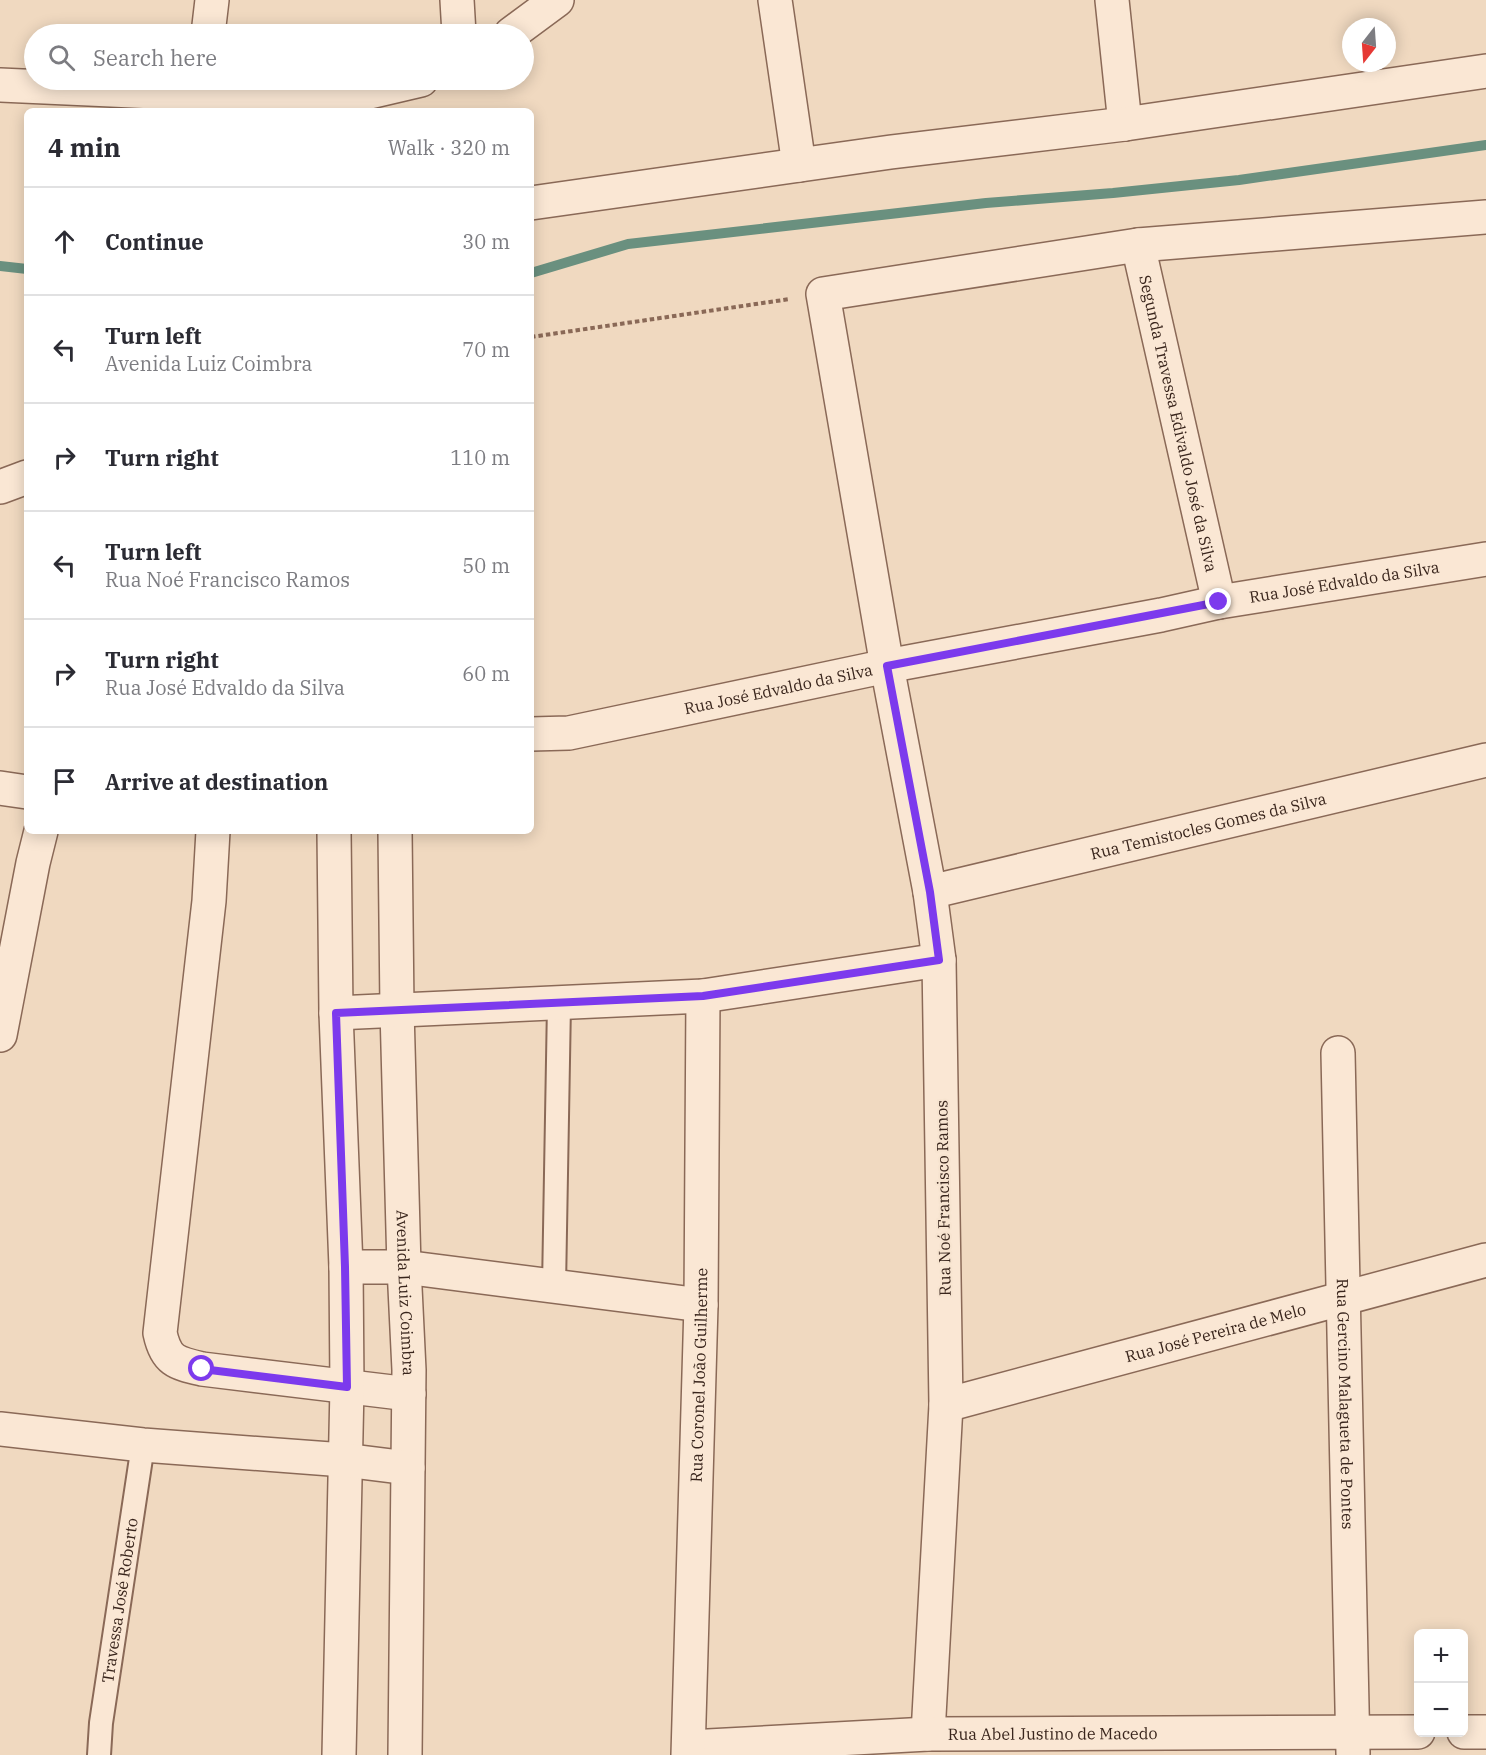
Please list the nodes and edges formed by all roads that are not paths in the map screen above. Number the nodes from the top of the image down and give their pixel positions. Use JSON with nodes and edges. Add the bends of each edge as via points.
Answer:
{"nodes":[{"id":1,"x":212,"y":0,"type":"edge"},
{"id":2,"x":457,"y":0,"type":"edge"},
{"id":3,"x":557,"y":0,"type":"edge"},
{"id":4,"x":775,"y":0,"type":"edge"},
{"id":5,"x":1112,"y":0,"type":"edge"},
{"id":6,"x":209,"y":24,"type":"edge"},
{"id":7,"x":458,"y":24,"type":"edge"},
{"id":8,"x":525,"y":24,"type":"edge"},
{"id":9,"x":1486,"y":71,"type":"edge"},
{"id":10,"x":0,"y":85,"type":"edge"},
{"id":11,"x":24,"y":86,"type":"edge"},
{"id":12,"x":100,"y":90,"type":"edge"},
{"id":13,"x":393,"y":90,"type":"edge"},
{"id":14,"x":199,"y":95,"type":"edge"},
{"id":15,"x":357,"y":103,"type":"edge"},
{"id":16,"x":1125,"y":124,"type":"junction"},
{"id":17,"x":799,"y":165,"type":"junction"},
{"id":18,"x":534,"y":203,"type":"edge"},
{"id":19,"x":1486,"y":217,"type":"edge"},
{"id":20,"x":1138,"y":245,"type":"junction"},
{"id":21,"x":24,"y":478,"type":"edge"},
{"id":22,"x":0,"y":487,"type":"edge"},
{"id":23,"x":1486,"y":558,"type":"edge"},
{"id":24,"x":1219,"y":602,"type":"junction"},
{"id":25,"x":887,"y":666,"type":"junction"},
{"id":26,"x":534,"y":734,"type":"edge"},
{"id":27,"x":1486,"y":760,"type":"edge"},
{"id":28,"x":0,"y":788,"type":"edge"},
{"id":29,"x":24,"y":792,"type":"edge"},
{"id":30,"x":39,"y":834,"type":"edge"},
{"id":31,"x":213,"y":834,"type":"edge"},
{"id":32,"x":334,"y":834,"type":"edge"},
{"id":33,"x":395,"y":834,"type":"edge"},
{"id":34,"x":930,"y":892,"type":"junction"},
{"id":35,"x":939,"y":960,"type":"junction"},
{"id":36,"x":703,"y":996,"type":"junction"},
{"id":37,"x":559,"y":1004,"type":"junction"},
{"id":38,"x":397,"y":1010,"type":"junction"},
{"id":39,"x":336,"y":1013,"type":"junction"},
{"id":40,"x":0,"y":1035,"type":"edge"},
{"id":41,"x":1338,"y":1053,"type":"dead end"},
{"id":42,"x":1486,"y":1260,"type":"edge"},
{"id":43,"x":345,"y":1267,"type":"junction"},
{"id":44,"x":404,"y":1267,"type":"junction"},
{"id":45,"x":554,"y":1287,"type":"junction"},
{"id":46,"x":1342,"y":1299,"type":"junction"},
{"id":47,"x":701,"y":1305,"type":"junction"},
{"id":48,"x":347,"y":1387,"type":"junction"},
{"id":49,"x":409,"y":1394,"type":"junction"},
{"id":50,"x":946,"y":1405,"type":"junction"},
{"id":51,"x":0,"y":1429,"type":"edge"},
{"id":52,"x":143,"y":1445,"type":"junction"},
{"id":53,"x":344,"y":1460,"type":"junction"},
{"id":54,"x":408,"y":1468,"type":"junction"},
{"id":55,"x":1468,"y":1732,"type":"edge"},
{"id":56,"x":1486,"y":1732,"type":"edge"},
{"id":57,"x":1414,"y":1733,"type":"edge"},
{"id":58,"x":928,"y":1734,"type":"junction"},
{"id":59,"x":1353,"y":1744,"type":"edge"},
{"id":60,"x":688,"y":1751,"type":"edge"},
{"id":61,"x":99,"y":1755,"type":"edge"},
{"id":62,"x":339,"y":1755,"type":"edge"},
{"id":63,"x":405,"y":1755,"type":"edge"}],
"edges":[{"from":1,"to":6,"type":"street"},
{"from":2,"to":7,"type":"street"},
{"from":3,"to":8,"type":"street"},
{"from":4,"to":17,"type":"street"},
{"from":5,"to":16,"type":"street"},
{"from":9,"to":16,"type":"street"},
{"from":10,"to":11,"type":"street"},
{"from":12,"to":14,"type":"street"},
{"from":13,"to":15,"type":"street"},
{"from":14,"to":15,"type":"street"},
{"from":16,"to":17,"type":"street"},
{"from":17,"to":18,"type":"street"},
{"from":19,"to":20,"type":"street"},
{"from":20,"to":24,"type":"street","name":"Segunda Travessa Edivaldo José da Silva"},
{"from":20,"to":25,"type":"street","name":"Rua Noé Francisco Ramos","via":[[823,294]]},
{"from":21,"to":22,"type":"street"},
{"from":23,"to":24,"type":"street","name":"Rua José Edvaldo da Silva"},
{"from":24,"to":25,"type":"street","name":"Rua José Edvaldo da Silva"},
{"from":25,"to":26,"type":"street","name":"Rua José Edvaldo da Silva","via":[[568,733]]},
{"from":25,"to":34,"type":"street","name":"Rua Noé Francisco Ramos"},
{"from":27,"to":34,"type":"street","name":"Rua Temistocles Gomes da Silva"},
{"from":28,"to":29,"type":"street"},
{"from":30,"to":40,"type":"street"},
{"from":31,"to":48,"type":"street","via":[[209,901],[160,1333],[164,1351],[177,1363],[202,1369]]},
{"from":32,"to":39,"type":"street"},
{"from":33,"to":38,"type":"street","name":"Avenida Luiz Coimbra"},
{"from":34,"to":35,"type":"street","name":"Rua Noé Francisco Ramos"},
{"from":35,"to":36,"type":"street"},
{"from":35,"to":50,"type":"street","name":"Rua Noé Francisco Ramos"},
{"from":36,"to":37,"type":"street"},
{"from":36,"to":47,"type":"street","name":"Rua Coronel João Guilherme"},
{"from":37,"to":38,"type":"street"},
{"from":37,"to":45,"type":"lane"},
{"from":38,"to":39,"type":"street"},
{"from":38,"to":44,"type":"street","name":"Avenida Luiz Coimbra"},
{"from":39,"to":43,"type":"street"},
{"from":41,"to":46,"type":"street","name":"Rua Gercino Malagueta de Pontes"},
{"from":42,"to":46,"type":"street","name":"Rua José Pereira de Melo"},
{"from":43,"to":44,"type":"street"},
{"from":43,"to":48,"type":"street"},
{"from":44,"to":45,"type":"street"},
{"from":44,"to":49,"type":"street","name":"Avenida Luiz Coimbra"},
{"from":45,"to":47,"type":"street"},
{"from":46,"to":50,"type":"street","name":"Rua José Pereira de Melo"},
{"from":46,"to":59,"type":"street","name":"Rua Gercino Malagueta de Pontes"},
{"from":47,"to":60,"type":"street","name":"Rua Coronel João Guilherme"},
{"from":48,"to":49,"type":"street"},
{"from":48,"to":53,"type":"street"},
{"from":49,"to":54,"type":"street","name":"Avenida Luiz Coimbra"},
{"from":50,"to":58,"type":"street","name":"Rua Noé Francisco Ramos"},
{"from":51,"to":52,"type":"street"},
{"from":52,"to":53,"type":"street"},
{"from":52,"to":61,"type":"lane","name":"Travessa José Roberto"},
{"from":53,"to":54,"type":"street"},
{"from":53,"to":62,"type":"street"},
{"from":54,"to":63,"type":"street","name":"Avenida Luiz Coimbra"},
{"from":55,"to":56,"type":"street"},
{"from":57,"to":59,"type":"street","name":"Rua Abel Justino de Macedo"},
{"from":58,"to":59,"type":"street","name":"Rua Abel Justino de Macedo"},
{"from":58,"to":60,"type":"street","name":"Rua Abel Justino de Macedo"}]}
